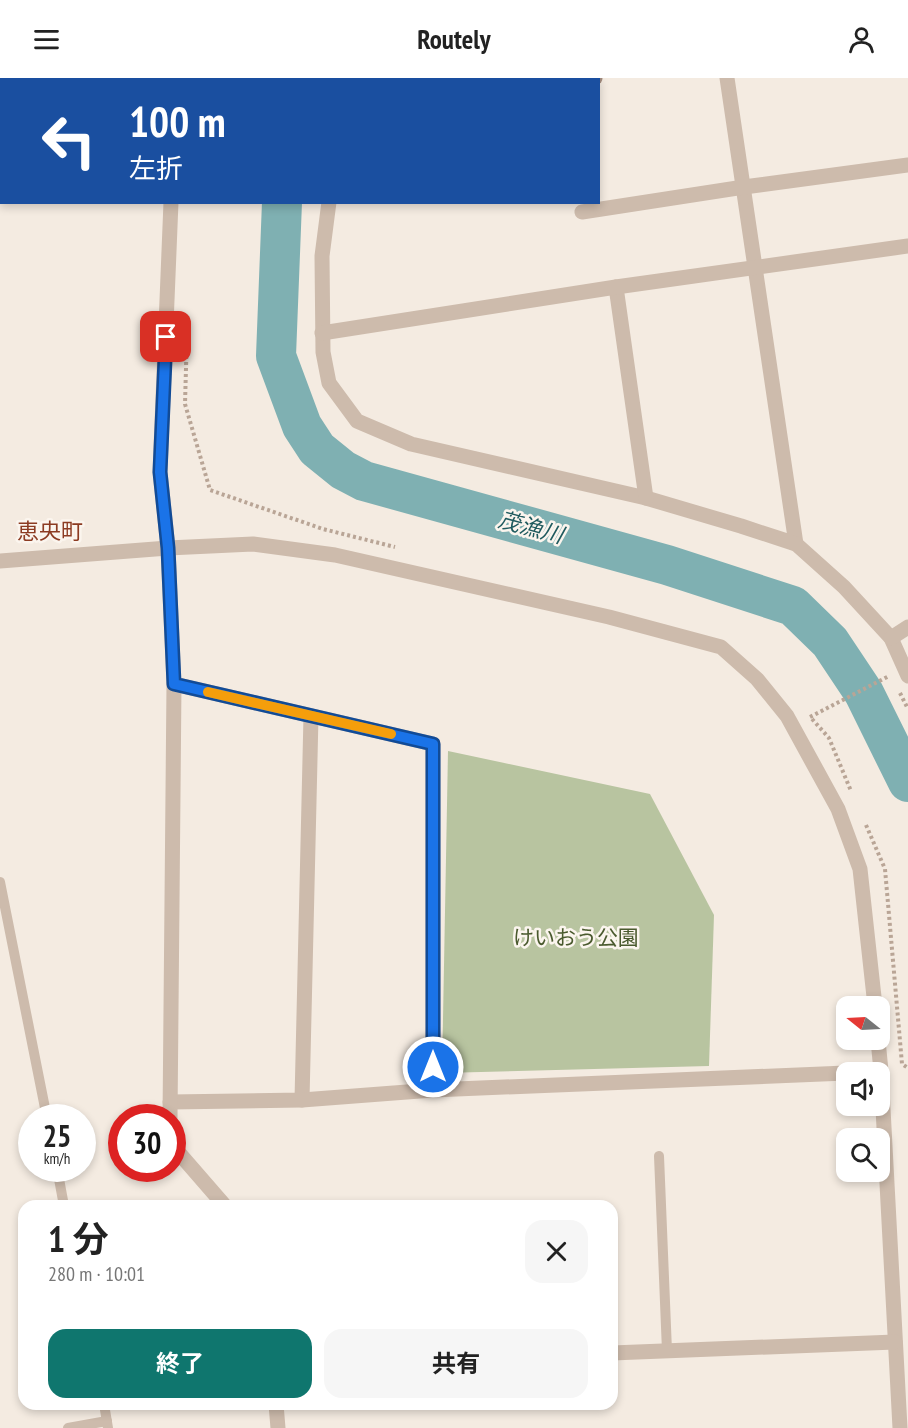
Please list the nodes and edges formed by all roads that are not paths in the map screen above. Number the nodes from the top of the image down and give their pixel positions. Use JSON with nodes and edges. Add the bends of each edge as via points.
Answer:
{"nodes":[{"id":1,"x":727,"y":78,"type":"edge"},
{"id":2,"x":908,"y":165,"type":"edge"},
{"id":3,"x":744,"y":187,"type":"junction"},
{"id":4,"x":171,"y":204,"type":"edge"},
{"id":5,"x":329,"y":204,"type":"edge"},
{"id":6,"x":582,"y":212,"type":"dead end"},
{"id":7,"x":908,"y":246,"type":"edge"},
{"id":8,"x":754,"y":268,"type":"junction"},
{"id":9,"x":616,"y":287,"type":"junction"},
{"id":10,"x":322,"y":333,"type":"junction"},
{"id":11,"x":646,"y":498,"type":"junction"},
{"id":12,"x":796,"y":544,"type":"junction"},
{"id":13,"x":168,"y":548,"type":"junction"},
{"id":14,"x":0,"y":561,"type":"edge"},
{"id":15,"x":908,"y":627,"type":"edge"},
{"id":16,"x":891,"y":638,"type":"junction"},
{"id":17,"x":908,"y":676,"type":"edge"},
{"id":18,"x":174,"y":684,"type":"junction"},
{"id":19,"x":311,"y":716,"type":"junction"},
{"id":20,"x":0,"y":882,"type":"edge"},
{"id":21,"x":874,"y":996,"type":"edge"},
{"id":22,"x":836,"y":1073,"type":"edge"},
{"id":23,"x":433,"y":1090,"type":"junction"},
{"id":24,"x":302,"y":1100,"type":"junction"},
{"id":25,"x":44,"y":1104,"type":"edge"},
{"id":26,"x":170,"y":1104,"type":"edge"},
{"id":27,"x":186,"y":1109,"type":"edge"},
{"id":28,"x":884,"y":1116,"type":"edge"},
{"id":29,"x":659,"y":1156,"type":"dead end"},
{"id":30,"x":186,"y":1161,"type":"edge"},
{"id":31,"x":60,"y":1182,"type":"edge"},
{"id":32,"x":63,"y":1200,"type":"edge"},
{"id":33,"x":220,"y":1200,"type":"edge"},
{"id":34,"x":895,"y":1342,"type":"junction"},
{"id":35,"x":667,"y":1351,"type":"junction"},
{"id":36,"x":618,"y":1353,"type":"edge"},
{"id":37,"x":276,"y":1410,"type":"edge"},
{"id":38,"x":108,"y":1424,"type":"edge"},
{"id":39,"x":68,"y":1428,"type":"edge"},
{"id":40,"x":278,"y":1428,"type":"edge"},
{"id":41,"x":900,"y":1428,"type":"edge"}],
"edges":[{"from":1,"to":3,"type":"street"},
{"from":2,"to":3,"type":"street"},
{"from":3,"to":6,"type":"street"},
{"from":3,"to":8,"type":"street"},
{"from":4,"to":13,"type":"street","via":[[160,472]]},
{"from":5,"to":10,"type":"street","via":[[322,256]]},
{"from":7,"to":8,"type":"street"},
{"from":8,"to":9,"type":"street"},
{"from":8,"to":12,"type":"street"},
{"from":9,"to":10,"type":"street"},
{"from":9,"to":11,"type":"street"},
{"from":10,"to":11,"type":"street","via":[[329,383],[357,421],[411,444]]},
{"from":11,"to":12,"type":"street"},
{"from":12,"to":16,"type":"street","via":[[844,586]]},
{"from":13,"to":14,"type":"street"},
{"from":13,"to":18,"type":"street"},
{"from":13,"to":21,"type":"street","via":[[253,544],[335,555],[609,617],[721,647],[757,679],[787,716],[838,809],[861,869]]},
{"from":15,"to":16,"type":"street"},
{"from":16,"to":17,"type":"street"},
{"from":18,"to":19,"type":"street"},
{"from":18,"to":26,"type":"street"},
{"from":19,"to":23,"type":"street","via":[[433,744]]},
{"from":19,"to":24,"type":"street"},
{"from":20,"to":25,"type":"lane"},
{"from":22,"to":23,"type":"street"},
{"from":23,"to":24,"type":"street"},
{"from":24,"to":27,"type":"street"},
{"from":28,"to":34,"type":"street"},
{"from":29,"to":35,"type":"lane"},
{"from":30,"to":33,"type":"street"},
{"from":31,"to":32,"type":"lane"},
{"from":34,"to":35,"type":"street"},
{"from":34,"to":41,"type":"street"},
{"from":35,"to":36,"type":"street"},
{"from":37,"to":40,"type":"street"},
{"from":38,"to":39,"type":"lane"}]}
